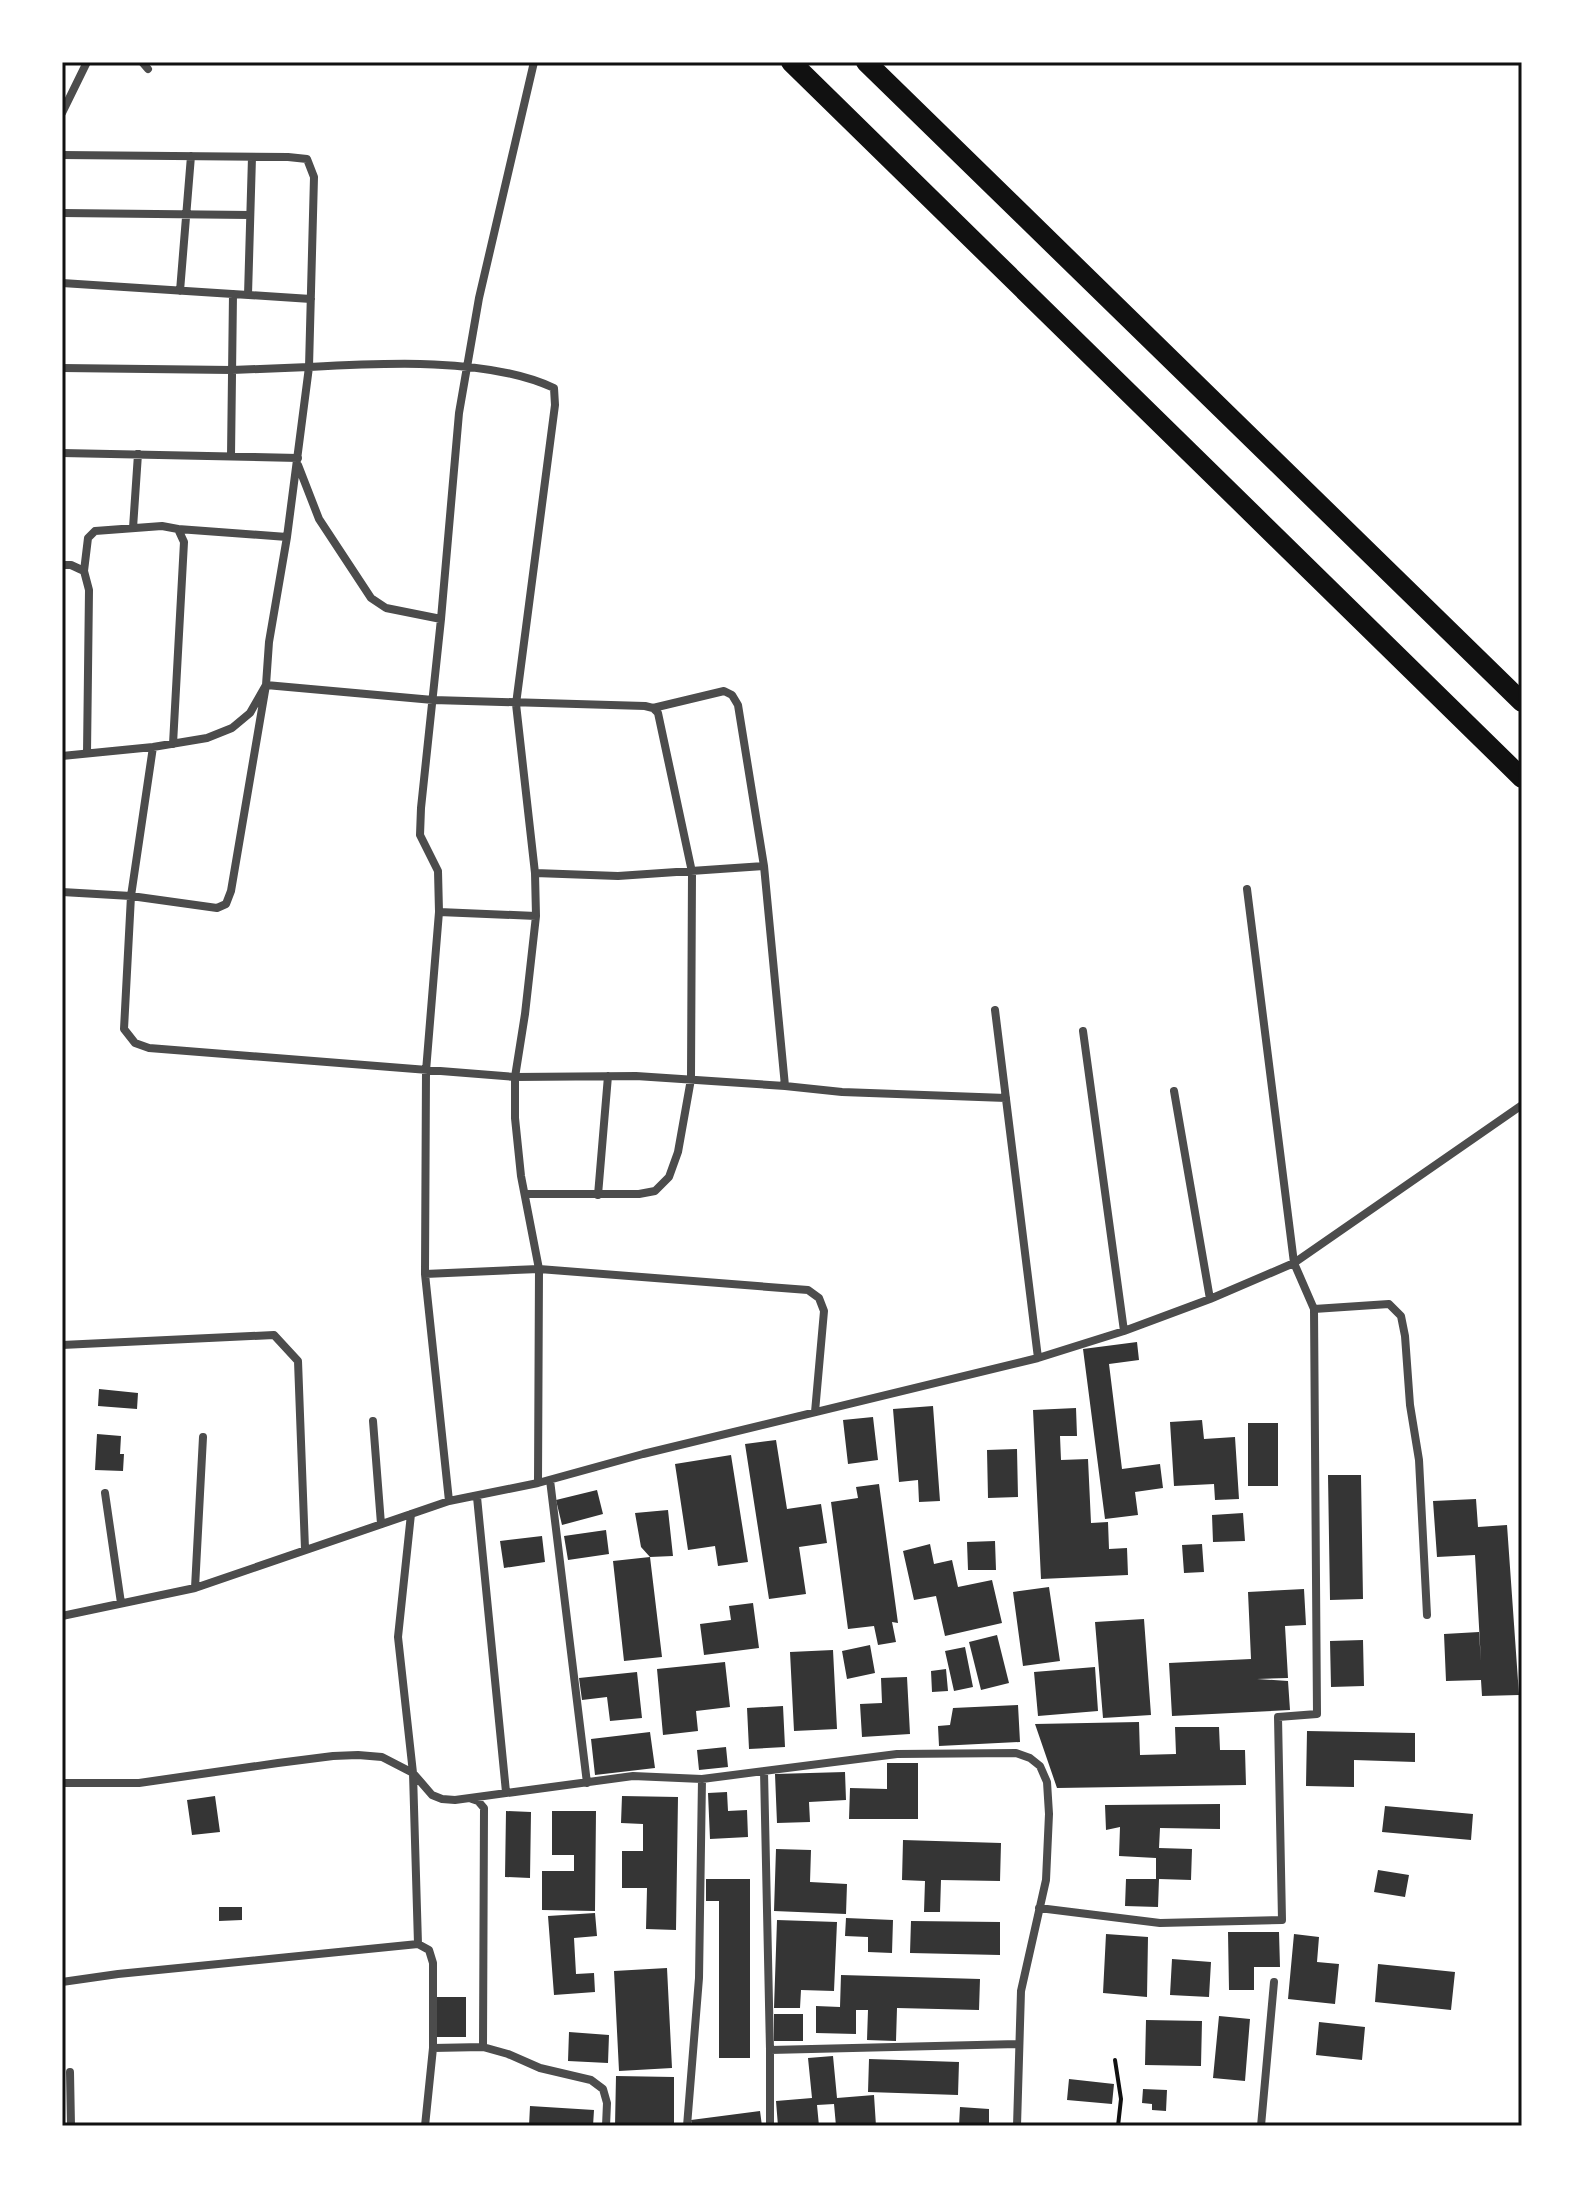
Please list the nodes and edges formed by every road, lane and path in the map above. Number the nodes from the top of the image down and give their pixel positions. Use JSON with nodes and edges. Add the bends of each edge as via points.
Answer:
{"nodes":[{"id":1,"x":87,"y":62,"type":"edge"},
{"id":2,"x":534,"y":62,"type":"edge"},
{"id":3,"x":791,"y":62,"type":"edge"},
{"id":4,"x":866,"y":62,"type":"edge"},
{"id":5,"x":62,"y":113,"type":"edge"},
{"id":6,"x":62,"y":155,"type":"edge"},
{"id":7,"x":191,"y":156,"type":"junction"},
{"id":8,"x":252,"y":157,"type":"junction"},
{"id":9,"x":62,"y":213,"type":"edge"},
{"id":10,"x":185,"y":214,"type":"junction"},
{"id":11,"x":250,"y":215,"type":"junction"},
{"id":12,"x":62,"y":283,"type":"edge"},
{"id":13,"x":180,"y":291,"type":"junction"},
{"id":14,"x":233,"y":294,"type":"junction"},
{"id":15,"x":248,"y":295,"type":"junction"},
{"id":16,"x":311,"y":299,"type":"junction"},
{"id":17,"x":467,"y":366,"type":"junction"},
{"id":18,"x":309,"y":367,"type":"junction"},
{"id":19,"x":62,"y":368,"type":"edge"},
{"id":20,"x":232,"y":370,"type":"junction"},
{"id":21,"x":62,"y":453,"type":"edge"},
{"id":22,"x":138,"y":454,"type":"junction"},
{"id":23,"x":231,"y":456,"type":"junction"},
{"id":24,"x":297,"y":460,"type":"junction"},
{"id":25,"x":133,"y":528,"type":"junction"},
{"id":26,"x":178,"y":529,"type":"junction"},
{"id":27,"x":287,"y":537,"type":"junction"},
{"id":28,"x":62,"y":565,"type":"edge"},
{"id":29,"x":84,"y":571,"type":"junction"},
{"id":30,"x":441,"y":619,"type":"junction"},
{"id":31,"x":266,"y":685,"type":"junction"},
{"id":32,"x":433,"y":700,"type":"junction"},
{"id":33,"x":1522,"y":702,"type":"edge"},
{"id":34,"x":516,"y":704,"type":"junction"},
{"id":35,"x":653,"y":708,"type":"junction"},
{"id":36,"x":173,"y":744,"type":"junction"},
{"id":37,"x":153,"y":747,"type":"junction"},
{"id":38,"x":87,"y":753,"type":"junction"},
{"id":39,"x":62,"y":756,"type":"edge"},
{"id":40,"x":1522,"y":778,"type":"edge"},
{"id":41,"x":764,"y":866,"type":"junction"},
{"id":42,"x":692,"y":872,"type":"junction"},
{"id":43,"x":535,"y":873,"type":"junction"},
{"id":44,"x":1247,"y":889,"type":"dead end"},
{"id":45,"x":62,"y":892,"type":"edge"},
{"id":46,"x":131,"y":896,"type":"junction"},
{"id":47,"x":439,"y":912,"type":"junction"},
{"id":48,"x":536,"y":916,"type":"junction"},
{"id":49,"x":995,"y":1010,"type":"dead end"},
{"id":50,"x":1083,"y":1031,"type":"dead end"},
{"id":51,"x":426,"y":1071,"type":"junction"},
{"id":52,"x":608,"y":1076,"type":"junction"},
{"id":53,"x":515,"y":1077,"type":"junction"},
{"id":54,"x":691,"y":1079,"type":"junction"},
{"id":55,"x":785,"y":1086,"type":"junction"},
{"id":56,"x":1174,"y":1091,"type":"dead end"},
{"id":57,"x":1006,"y":1098,"type":"junction"},
{"id":58,"x":1522,"y":1105,"type":"edge"},
{"id":59,"x":526,"y":1194,"type":"junction"},
{"id":60,"x":598,"y":1195,"type":"junction"},
{"id":61,"x":1294,"y":1263,"type":"junction"},
{"id":62,"x":539,"y":1269,"type":"junction"},
{"id":63,"x":425,"y":1274,"type":"junction"},
{"id":64,"x":1210,"y":1299,"type":"junction"},
{"id":65,"x":1314,"y":1309,"type":"junction"},
{"id":66,"x":1124,"y":1331,"type":"junction"},
{"id":67,"x":62,"y":1345,"type":"edge"},
{"id":68,"x":300,"y":1350,"type":"dead end"},
{"id":69,"x":1038,"y":1358,"type":"junction"},
{"id":70,"x":815,"y":1412,"type":"junction"},
{"id":71,"x":373,"y":1421,"type":"dead end"},
{"id":72,"x":203,"y":1437,"type":"dead end"},
{"id":73,"x":550,"y":1480,"type":"junction"},
{"id":74,"x":538,"y":1483,"type":"junction"},
{"id":75,"x":105,"y":1493,"type":"dead end"},
{"id":76,"x":477,"y":1497,"type":"junction"},
{"id":77,"x":449,"y":1501,"type":"junction"},
{"id":78,"x":411,"y":1514,"type":"junction"},
{"id":79,"x":381,"y":1524,"type":"junction"},
{"id":80,"x":305,"y":1549,"type":"junction"},
{"id":81,"x":195,"y":1588,"type":"junction"},
{"id":82,"x":121,"y":1603,"type":"junction"},
{"id":83,"x":1427,"y":1615,"type":"dead end"},
{"id":84,"x":62,"y":1616,"type":"edge"},
{"id":85,"x":764,"y":1771,"type":"junction"},
{"id":86,"x":413,"y":1773,"type":"junction"},
{"id":87,"x":702,"y":1779,"type":"junction"},
{"id":88,"x":62,"y":1783,"type":"edge"},
{"id":89,"x":587,"y":1783,"type":"junction"},
{"id":90,"x":506,"y":1792,"type":"junction"},
{"id":91,"x":469,"y":1798,"type":"junction"},
{"id":92,"x":1039,"y":1908,"type":"junction"},
{"id":93,"x":418,"y":1944,"type":"junction"},
{"id":94,"x":62,"y":1982,"type":"edge"},
{"id":95,"x":1274,"y":1982,"type":"dead end"},
{"id":96,"x":1019,"y":2044,"type":"junction"},
{"id":97,"x":483,"y":2047,"type":"junction"},
{"id":98,"x":433,"y":2048,"type":"junction"},
{"id":99,"x":770,"y":2050,"type":"junction"},
{"id":100,"x":1115,"y":2060,"type":"dead end"},
{"id":101,"x":70,"y":2072,"type":"dead end"},
{"id":102,"x":71,"y":2126,"type":"edge"},
{"id":103,"x":425,"y":2126,"type":"edge"},
{"id":104,"x":606,"y":2126,"type":"edge"},
{"id":105,"x":687,"y":2126,"type":"edge"},
{"id":106,"x":770,"y":2126,"type":"edge"},
{"id":107,"x":1017,"y":2126,"type":"edge"},
{"id":108,"x":1118,"y":2126,"type":"edge"},
{"id":109,"x":1261,"y":2126,"type":"edge"}],
"edges":[{"from":1,"to":5,"type":"street"},
{"from":2,"to":17,"type":"street"},
{"from":3,"to":40,"type":"main road"},
{"from":4,"to":33,"type":"main road"},
{"from":6,"to":7,"type":"street"},
{"from":7,"to":8,"type":"street"},
{"from":7,"to":10,"type":"street"},
{"from":8,"to":11,"type":"street"},
{"from":8,"to":16,"type":"street","via":[[307,159],[314,177]]},
{"from":9,"to":10,"type":"street"},
{"from":10,"to":11,"type":"street"},
{"from":10,"to":13,"type":"street"},
{"from":11,"to":15,"type":"street"},
{"from":12,"to":13,"type":"street"},
{"from":13,"to":14,"type":"street"},
{"from":14,"to":15,"type":"street"},
{"from":14,"to":20,"type":"street"},
{"from":15,"to":16,"type":"street"},
{"from":16,"to":18,"type":"street"},
{"from":17,"to":18,"type":"street"},
{"from":17,"to":30,"type":"street"},
{"from":17,"to":34,"type":"street","via":[[554,388]]},
{"from":18,"to":20,"type":"street"},
{"from":18,"to":24,"type":"street"},
{"from":19,"to":20,"type":"street"},
{"from":20,"to":23,"type":"street"},
{"from":21,"to":22,"type":"street"},
{"from":22,"to":23,"type":"street"},
{"from":22,"to":25,"type":"street"},
{"from":23,"to":24,"type":"street"},
{"from":24,"to":27,"type":"street"},
{"from":24,"to":30,"type":"street","via":[[319,519],[371,598],[386,608]]},
{"from":25,"to":26,"type":"street"},
{"from":25,"to":29,"type":"street","via":[[95,531],[88,538]]},
{"from":26,"to":27,"type":"street"},
{"from":26,"to":36,"type":"street","via":[[184,542]]},
{"from":27,"to":31,"type":"street"},
{"from":28,"to":29,"type":"street"},
{"from":29,"to":38,"type":"street","via":[[89,590]]},
{"from":30,"to":32,"type":"street"},
{"from":31,"to":32,"type":"street"},
{"from":31,"to":36,"type":"street","via":[[250,713],[232,728]]},
{"from":31,"to":46,"type":"street","via":[[226,904],[217,908]]},
{"from":32,"to":34,"type":"street"},
{"from":32,"to":47,"type":"street","via":[[420,835],[438,871]]},
{"from":34,"to":35,"type":"street"},
{"from":34,"to":43,"type":"street"},
{"from":35,"to":41,"type":"street","via":[[724,691],[732,695],[738,705]]},
{"from":35,"to":42,"type":"street"},
{"from":36,"to":37,"type":"street"},
{"from":37,"to":38,"type":"street"},
{"from":37,"to":46,"type":"street"},
{"from":38,"to":39,"type":"street"},
{"from":41,"to":42,"type":"street"},
{"from":41,"to":55,"type":"street"},
{"from":42,"to":43,"type":"street"},
{"from":42,"to":54,"type":"street"},
{"from":43,"to":48,"type":"street"},
{"from":44,"to":61,"type":"street"},
{"from":45,"to":46,"type":"street"},
{"from":46,"to":51,"type":"street","via":[[124,1029],[135,1043]]},
{"from":47,"to":48,"type":"street"},
{"from":47,"to":51,"type":"street"},
{"from":48,"to":53,"type":"street"},
{"from":49,"to":57,"type":"street"},
{"from":50,"to":66,"type":"street"},
{"from":51,"to":53,"type":"street"},
{"from":51,"to":63,"type":"street"},
{"from":52,"to":53,"type":"street"},
{"from":52,"to":54,"type":"street"},
{"from":52,"to":60,"type":"street"},
{"from":53,"to":59,"type":"street"},
{"from":54,"to":55,"type":"street"},
{"from":54,"to":60,"type":"street","via":[[669,1177],[655,1191]]},
{"from":55,"to":57,"type":"street"},
{"from":56,"to":64,"type":"street"},
{"from":57,"to":69,"type":"street"},
{"from":58,"to":61,"type":"street"},
{"from":59,"to":60,"type":"street"},
{"from":59,"to":62,"type":"street"},
{"from":61,"to":64,"type":"street"},
{"from":61,"to":65,"type":"street"},
{"from":62,"to":63,"type":"street"},
{"from":62,"to":70,"type":"street","via":[[808,1290],[824,1311]]},
{"from":62,"to":74,"type":"street"},
{"from":63,"to":77,"type":"street"},
{"from":64,"to":66,"type":"street"},
{"from":65,"to":83,"type":"street","via":[[1389,1304],[1401,1316],[1419,1460]]},
{"from":65,"to":92,"type":"street","via":[[1317,1714],[1278,1717],[1282,1920],[1160,1923]]},
{"from":66,"to":69,"type":"street"},
{"from":67,"to":80,"type":"street","via":[[274,1335],[298,1361]]},
{"from":68,"to":80,"type":"street"},
{"from":69,"to":70,"type":"street"},
{"from":70,"to":73,"type":"street"},
{"from":71,"to":79,"type":"street"},
{"from":72,"to":81,"type":"street"},
{"from":73,"to":74,"type":"street"},
{"from":73,"to":89,"type":"street"},
{"from":74,"to":76,"type":"street"},
{"from":75,"to":82,"type":"street"},
{"from":76,"to":77,"type":"street"},
{"from":76,"to":90,"type":"street"},
{"from":77,"to":78,"type":"street"},
{"from":78,"to":79,"type":"street"},
{"from":78,"to":86,"type":"street","via":[[398,1637]]},
{"from":79,"to":80,"type":"street"},
{"from":80,"to":81,"type":"street"},
{"from":81,"to":82,"type":"street"},
{"from":82,"to":84,"type":"street"},
{"from":85,"to":87,"type":"street"},
{"from":85,"to":92,"type":"street","via":[[897,1754],[1016,1753],[1030,1758],[1047,1782],[1049,1814]]},
{"from":85,"to":99,"type":"street"},
{"from":86,"to":88,"type":"street","via":[[382,1757],[333,1756],[139,1783]]},
{"from":86,"to":91,"type":"street","via":[[432,1795]]},
{"from":86,"to":93,"type":"street"},
{"from":87,"to":89,"type":"street","via":[[633,1776]]},
{"from":87,"to":105,"type":"street","via":[[699,1978]]},
{"from":89,"to":90,"type":"street"},
{"from":90,"to":91,"type":"street"},
{"from":91,"to":97,"type":"street","via":[[484,1808]]},
{"from":92,"to":96,"type":"street","via":[[1021,1991]]},
{"from":93,"to":94,"type":"street"},
{"from":93,"to":98,"type":"street","via":[[429,1950],[433,1963]]},
{"from":95,"to":109,"type":"street"},
{"from":96,"to":99,"type":"street"},
{"from":96,"to":107,"type":"street"},
{"from":97,"to":98,"type":"street"},
{"from":97,"to":104,"type":"street","via":[[591,2080],[603,2089]]},
{"from":98,"to":103,"type":"street"},
{"from":99,"to":106,"type":"street"},
{"from":100,"to":108,"type":"path","via":[[1121,2099]]},
{"from":101,"to":102,"type":"street"}]}
